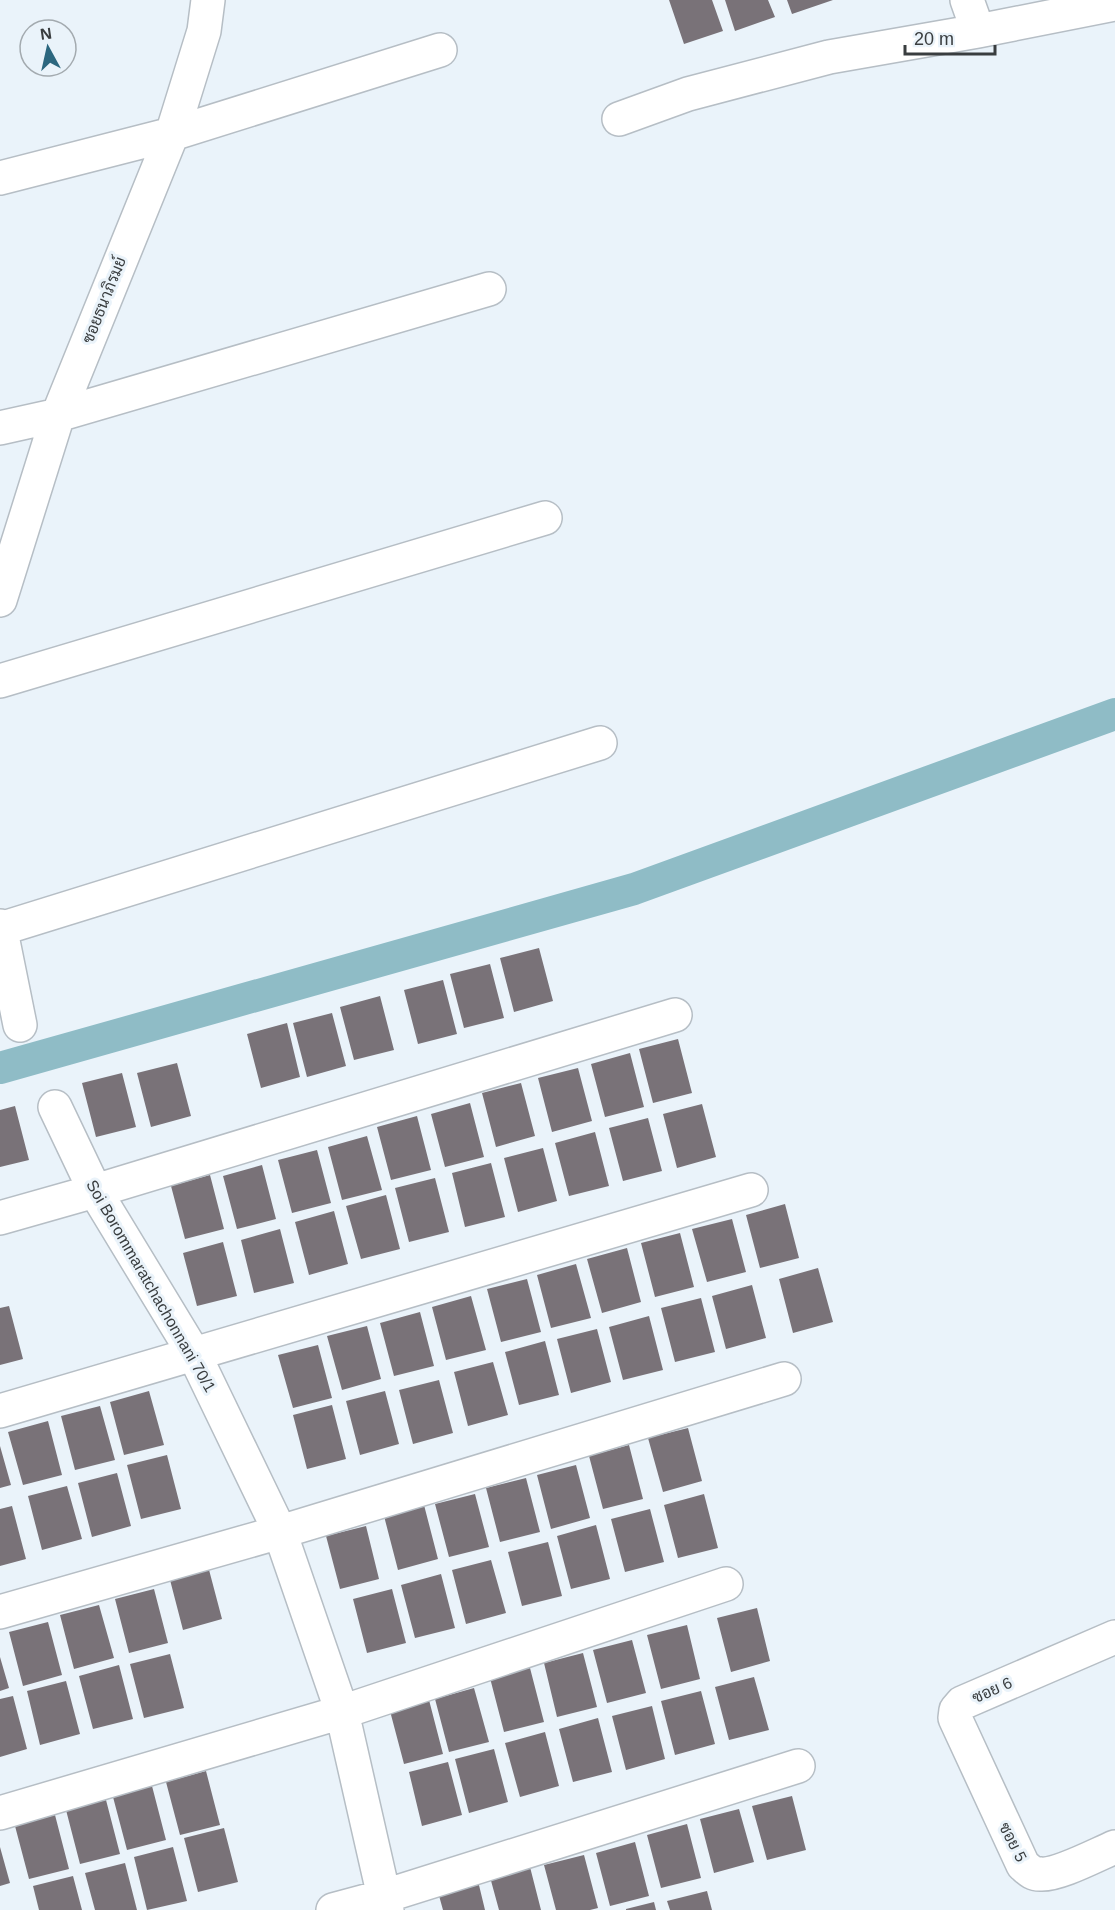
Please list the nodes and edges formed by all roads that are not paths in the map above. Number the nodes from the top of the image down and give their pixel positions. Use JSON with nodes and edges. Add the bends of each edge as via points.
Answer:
{"nodes":[{"id":1,"x":208,"y":0,"type":"edge"},
{"id":2,"x":966,"y":0,"type":"edge"},
{"id":3,"x":1115,"y":4,"type":"edge"},
{"id":4,"x":978,"y":31,"type":"junction"},
{"id":5,"x":440,"y":50,"type":"dead end"},
{"id":6,"x":619,"y":119,"type":"dead end"},
{"id":7,"x":172,"y":134,"type":"junction"},
{"id":8,"x":0,"y":178,"type":"edge"},
{"id":9,"x":489,"y":289,"type":"dead end"},
{"id":10,"x":58,"y":415,"type":"junction"},
{"id":11,"x":0,"y":428,"type":"edge"},
{"id":12,"x":545,"y":518,"type":"dead end"},
{"id":13,"x":0,"y":600,"type":"edge"},
{"id":14,"x":0,"y":681,"type":"edge"},
{"id":15,"x":600,"y":743,"type":"dead end"},
{"id":16,"x":0,"y":928,"type":"edge"},
{"id":17,"x":675,"y":1015,"type":"dead end"},
{"id":18,"x":20,"y":1025,"type":"dead end"},
{"id":19,"x":55,"y":1107,"type":"dead end"},
{"id":20,"x":751,"y":1190,"type":"dead end"},
{"id":21,"x":95,"y":1191,"type":"junction"},
{"id":22,"x":0,"y":1218,"type":"edge"},
{"id":23,"x":194,"y":1354,"type":"junction"},
{"id":24,"x":783,"y":1379,"type":"dead end"},
{"id":25,"x":0,"y":1411,"type":"edge"},
{"id":26,"x":280,"y":1532,"type":"junction"},
{"id":27,"x":726,"y":1584,"type":"dead end"},
{"id":28,"x":0,"y":1612,"type":"edge"},
{"id":29,"x":1115,"y":1637,"type":"edge"},
{"id":30,"x":342,"y":1712,"type":"junction"},
{"id":31,"x":798,"y":1766,"type":"dead end"},
{"id":32,"x":990,"y":1794,"type":"joint"},
{"id":33,"x":0,"y":1813,"type":"edge"},
{"id":34,"x":1115,"y":1847,"type":"edge"},
{"id":35,"x":386,"y":1903,"type":"edge"},
{"id":36,"x":333,"y":1910,"type":"edge"}],
"edges":[{"from":1,"to":7,"type":"street","name":"ซอยธนาภิรมย์","via":[[204,31]]},
{"from":2,"to":4,"type":"street"},
{"from":3,"to":4,"type":"street"},
{"from":4,"to":6,"type":"street","via":[[829,57],[688,94]]},
{"from":5,"to":7,"type":"street"},
{"from":7,"to":8,"type":"street"},
{"from":7,"to":10,"type":"street","name":"ซอยธนาภิรมย์"},
{"from":9,"to":10,"type":"street"},
{"from":10,"to":11,"type":"street"},
{"from":10,"to":13,"type":"street","name":"ซอยธนาภิรมย์"},
{"from":12,"to":14,"type":"street"},
{"from":15,"to":16,"type":"street"},
{"from":16,"to":18,"type":"street"},
{"from":17,"to":21,"type":"street"},
{"from":19,"to":21,"type":"street","name":"Soi Borommaratchachonnani 70/1"},
{"from":20,"to":23,"type":"street"},
{"from":21,"to":22,"type":"street"},
{"from":21,"to":23,"type":"street","name":"Soi Borommaratchachonnani 70/1"},
{"from":23,"to":25,"type":"street"},
{"from":23,"to":26,"type":"street","name":"Soi Borommaratchachonnani 70/1"},
{"from":24,"to":26,"type":"street"},
{"from":26,"to":28,"type":"street"},
{"from":26,"to":30,"type":"street","name":"Soi Borommaratchachonnani 70/1"},
{"from":27,"to":30,"type":"street"},
{"from":29,"to":32,"type":"street","name":"ซอย 6","via":[[977,1696],[956,1710],[957,1723]]},
{"from":30,"to":33,"type":"street"},
{"from":30,"to":35,"type":"street","name":"Soi Borommaratchachonnani 70/1"},
{"from":31,"to":35,"type":"street"},
{"from":32,"to":34,"type":"street","name":"ซอย 5","via":[[1023,1865],[1032,1873],[1055,1873]]},
{"from":35,"to":36,"type":"street"}]}
